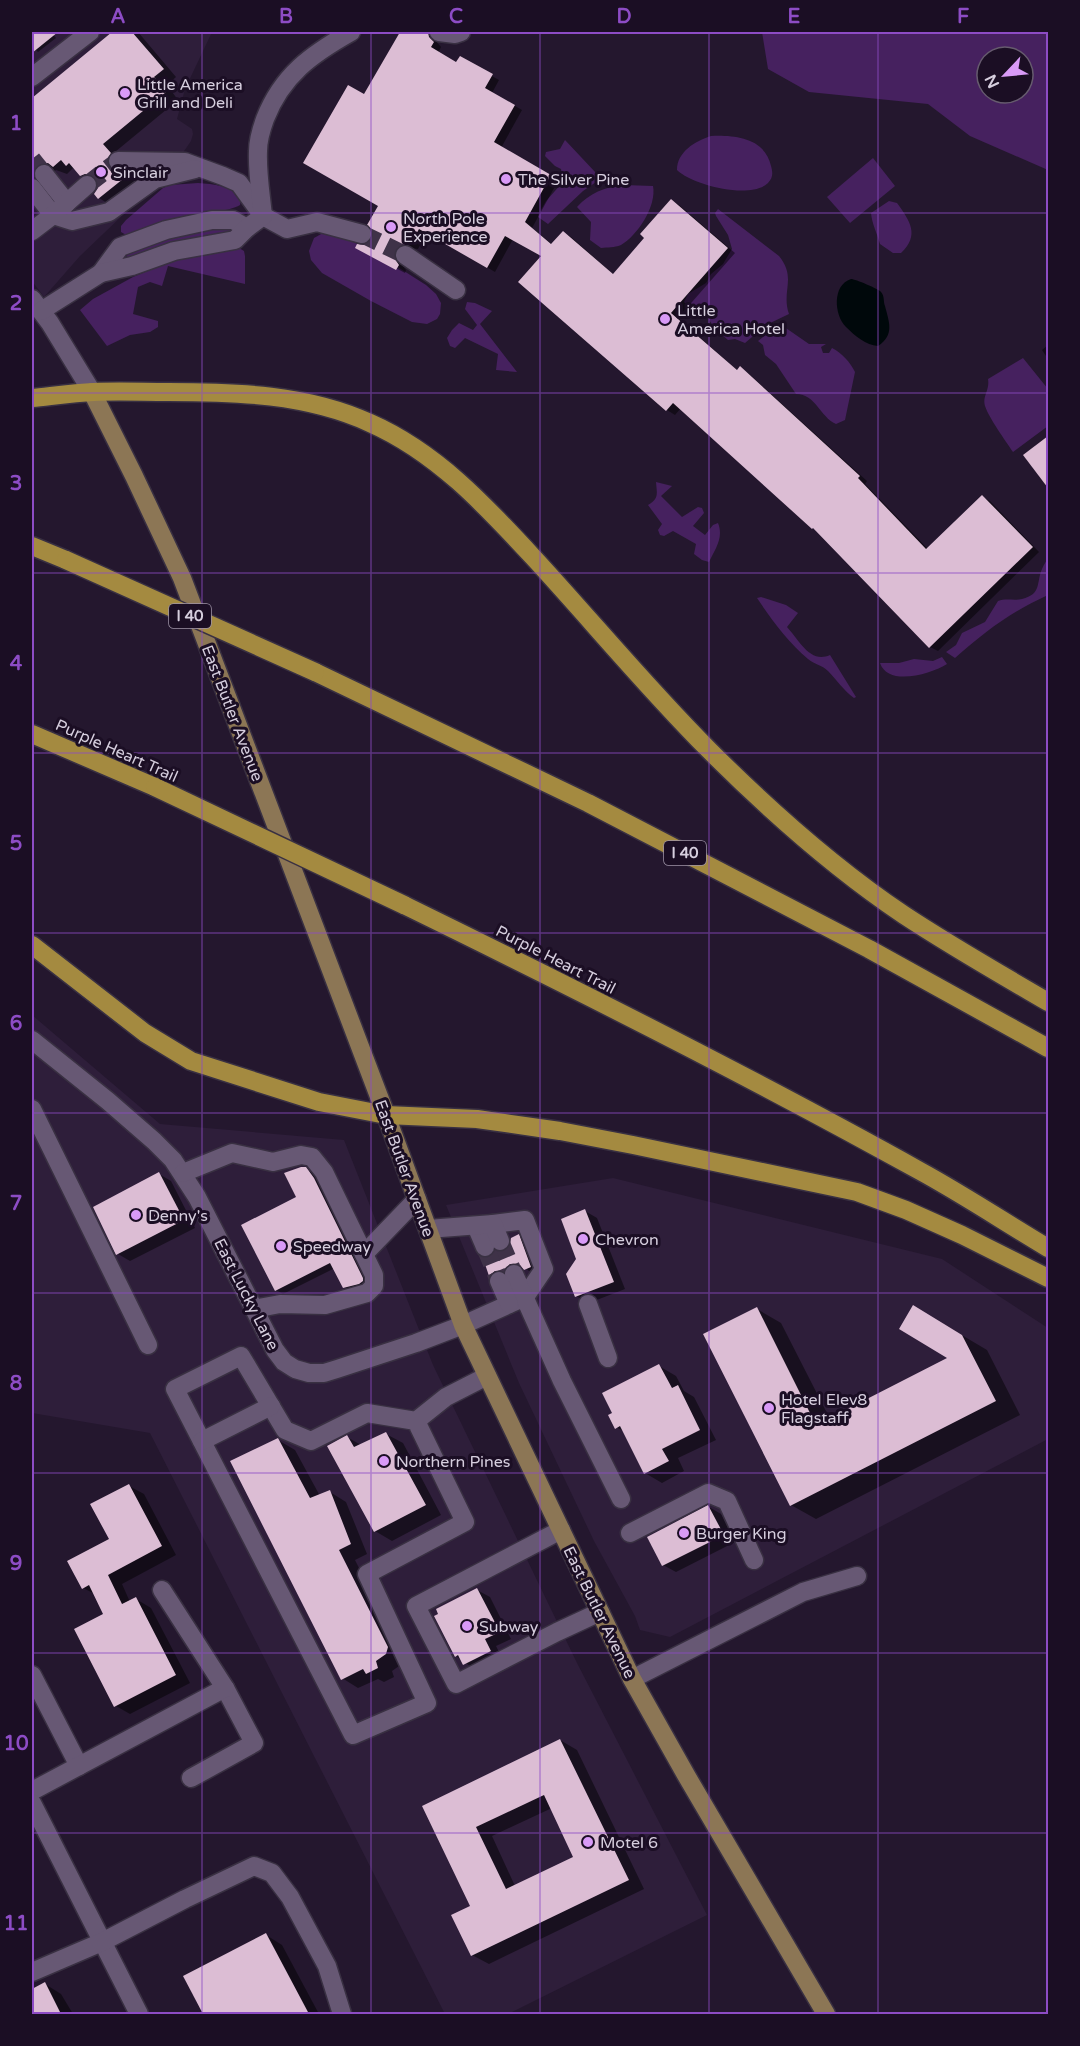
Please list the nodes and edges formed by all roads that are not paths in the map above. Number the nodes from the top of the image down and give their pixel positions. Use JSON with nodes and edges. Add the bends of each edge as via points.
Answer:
{"nodes":[{"id":1,"x":90,"y":32,"type":"edge"},
{"id":2,"x":351,"y":32,"type":"edge"},
{"id":3,"x":439,"y":32,"type":"edge"},
{"id":4,"x":461,"y":32,"type":"edge"},
{"id":5,"x":32,"y":77,"type":"edge"},
{"id":6,"x":118,"y":161,"type":"tunnel mouth"},
{"id":7,"x":197,"y":168,"type":"junction"},
{"id":8,"x":44,"y":174,"type":"tunnel mouth"},
{"id":9,"x":87,"y":185,"type":"tunnel mouth"},
{"id":10,"x":32,"y":188,"type":"tunnel mouth"},
{"id":11,"x":67,"y":202,"type":"junction"},
{"id":12,"x":53,"y":215,"type":"junction"},
{"id":13,"x":263,"y":216,"type":"junction"},
{"id":14,"x":34,"y":226,"type":"edge"},
{"id":15,"x":362,"y":234,"type":"tunnel mouth"},
{"id":16,"x":405,"y":255,"type":"tunnel mouth"},
{"id":17,"x":456,"y":290,"type":"dead end"},
{"id":18,"x":36,"y":305,"type":"edge"},
{"id":19,"x":92,"y":392,"type":"junction"},
{"id":20,"x":32,"y":398,"type":"edge"},
{"id":21,"x":32,"y":546,"type":"edge"},
{"id":22,"x":32,"y":734,"type":"edge"},
{"id":23,"x":32,"y":945,"type":"edge"},
{"id":24,"x":1048,"y":1002,"type":"edge"},
{"id":25,"x":32,"y":1040,"type":"edge"},
{"id":26,"x":1048,"y":1048,"type":"edge"},
{"id":27,"x":32,"y":1109,"type":"edge"},
{"id":28,"x":386,"y":1114,"type":"junction"},
{"id":29,"x":183,"y":1173,"type":"junction"},
{"id":30,"x":417,"y":1199,"type":"junction"},
{"id":31,"x":428,"y":1229,"type":"junction"},
{"id":32,"x":1048,"y":1248,"type":"edge"},
{"id":33,"x":364,"y":1254,"type":"junction"},
{"id":34,"x":506,"y":1278,"type":"tunnel mouth"},
{"id":35,"x":1048,"y":1278,"type":"edge"},
{"id":36,"x":517,"y":1300,"type":"junction"},
{"id":37,"x":588,"y":1304,"type":"dead end"},
{"id":38,"x":254,"y":1309,"type":"junction"},
{"id":39,"x":462,"y":1325,"type":"junction"},
{"id":40,"x":148,"y":1345,"type":"dead end"},
{"id":41,"x":608,"y":1358,"type":"dead end"},
{"id":42,"x":487,"y":1376,"type":"junction"},
{"id":43,"x":271,"y":1406,"type":"junction"},
{"id":44,"x":416,"y":1421,"type":"junction"},
{"id":45,"x":202,"y":1441,"type":"junction"},
{"id":46,"x":621,"y":1499,"type":"dead end"},
{"id":47,"x":561,"y":1530,"type":"junction"},
{"id":48,"x":630,"y":1533,"type":"dead end"},
{"id":49,"x":754,"y":1560,"type":"dead end"},
{"id":50,"x":857,"y":1576,"type":"dead end"},
{"id":51,"x":162,"y":1590,"type":"dead end"},
{"id":52,"x":600,"y":1612,"type":"junction"},
{"id":53,"x":32,"y":1675,"type":"edge"},
{"id":54,"x":632,"y":1679,"type":"junction"},
{"id":55,"x":225,"y":1688,"type":"junction"},
{"id":56,"x":79,"y":1766,"type":"junction"},
{"id":57,"x":191,"y":1778,"type":"dead end"},
{"id":58,"x":32,"y":1791,"type":"edge"},
{"id":59,"x":32,"y":1803,"type":"edge"},
{"id":60,"x":102,"y":1942,"type":"junction"},
{"id":61,"x":32,"y":1972,"type":"edge"},
{"id":62,"x":139,"y":2014,"type":"edge"},
{"id":63,"x":342,"y":2014,"type":"edge"},
{"id":64,"x":826,"y":2014,"type":"edge"}],
"edges":[{"from":1,"to":5,"type":"street"},
{"from":2,"to":13,"type":"street","via":[[301,65],[269,109],[258,151]]},
{"from":3,"to":4,"type":"street"},
{"from":6,"to":7,"type":"street","via":[[185,162]]},
{"from":7,"to":12,"type":"street","via":[[155,180],[109,212],[72,221]]},
{"from":7,"to":13,"type":"street","via":[[239,183]]},
{"from":8,"to":11,"type":"street"},
{"from":9,"to":11,"type":"street"},
{"from":10,"to":12,"type":"street"},
{"from":11,"to":12,"type":"street"},
{"from":12,"to":14,"type":"street"},
{"from":13,"to":15,"type":"street","via":[[286,229],[317,222]]},
{"from":13,"to":18,"type":"street","via":[[247,228],[233,220],[213,220],[166,230],[120,247],[101,273]]},
{"from":16,"to":17,"type":"street"},
{"from":18,"to":19,"type":"street","name":"East Butler Avenue"},
{"from":19,"to":20,"type":"highway"},
{"from":19,"to":24,"type":"highway","via":[[252,394],[297,400],[370,423],[426,455],[484,505],[687,728],[795,831],[903,914]]},
{"from":19,"to":28,"type":"main road","name":"East Butler Avenue","via":[[182,578]]},
{"from":21,"to":26,"type":"highway","number":"I 40","bridge":true,"via":[[315,672],[620,820],[869,949]]},
{"from":22,"to":32,"type":"highway","name":"Purple Heart Trail","bridge":true,"via":[[154,787],[559,981],[921,1172]]},
{"from":23,"to":28,"type":"highway","via":[[145,1033],[191,1061],[318,1102]]},
{"from":25,"to":29,"type":"street","name":"East Lucky Lane","via":[[154,1141]]},
{"from":27,"to":40,"type":"street"},
{"from":28,"to":30,"type":"main road","name":"East Butler Avenue"},
{"from":28,"to":35,"type":"highway","via":[[477,1119],[560,1131],[857,1192],[934,1222]]},
{"from":29,"to":33,"type":"street","via":[[232,1153],[273,1162],[301,1155],[312,1157],[324,1172]]},
{"from":29,"to":38,"type":"street","name":"East Lucky Lane"},
{"from":30,"to":31,"type":"main road","name":"East Butler Avenue"},
{"from":30,"to":33,"type":"street"},
{"from":31,"to":36,"type":"street","via":[[489,1235],[525,1220],[544,1269]]},
{"from":31,"to":39,"type":"main road","name":"East Butler Avenue"},
{"from":33,"to":38,"type":"street","via":[[374,1275],[374,1286],[367,1293],[325,1305],[280,1304]]},
{"from":34,"to":36,"type":"street"},
{"from":36,"to":39,"type":"street","name":"East Lucky Lane"},
{"from":36,"to":46,"type":"street"},
{"from":37,"to":41,"type":"street"},
{"from":38,"to":39,"type":"street","name":"East Lucky Lane","via":[[284,1362],[309,1373],[337,1369]]},
{"from":39,"to":42,"type":"main road","name":"East Butler Avenue"},
{"from":42,"to":44,"type":"street","via":[[446,1397]]},
{"from":42,"to":47,"type":"main road","name":"East Butler Avenue"},
{"from":43,"to":44,"type":"street","via":[[285,1430],[311,1441],[367,1413]]},
{"from":43,"to":45,"type":"street"},
{"from":43,"to":45,"type":"street","via":[[241,1356],[175,1389]]},
{"from":44,"to":45,"type":"street","via":[[465,1522],[368,1574],[427,1703],[353,1735]]},
{"from":47,"to":52,"type":"main road","name":"East Butler Avenue"},
{"from":47,"to":52,"type":"street","via":[[416,1606],[456,1684]]},
{"from":48,"to":49,"type":"street","via":[[708,1493],[727,1501]]},
{"from":50,"to":54,"type":"street","via":[[803,1592]]},
{"from":51,"to":55,"type":"street"},
{"from":52,"to":54,"type":"main road","name":"East Butler Avenue"},
{"from":53,"to":56,"type":"street"},
{"from":54,"to":64,"type":"main road","name":"East Butler Avenue"},
{"from":55,"to":56,"type":"street"},
{"from":55,"to":57,"type":"street","via":[[254,1743]]},
{"from":56,"to":58,"type":"street"},
{"from":59,"to":60,"type":"street"},
{"from":60,"to":61,"type":"street"},
{"from":60,"to":62,"type":"street"},
{"from":60,"to":63,"type":"street","via":[[255,1866],[272,1873],[290,1897],[327,1966]]}]}
